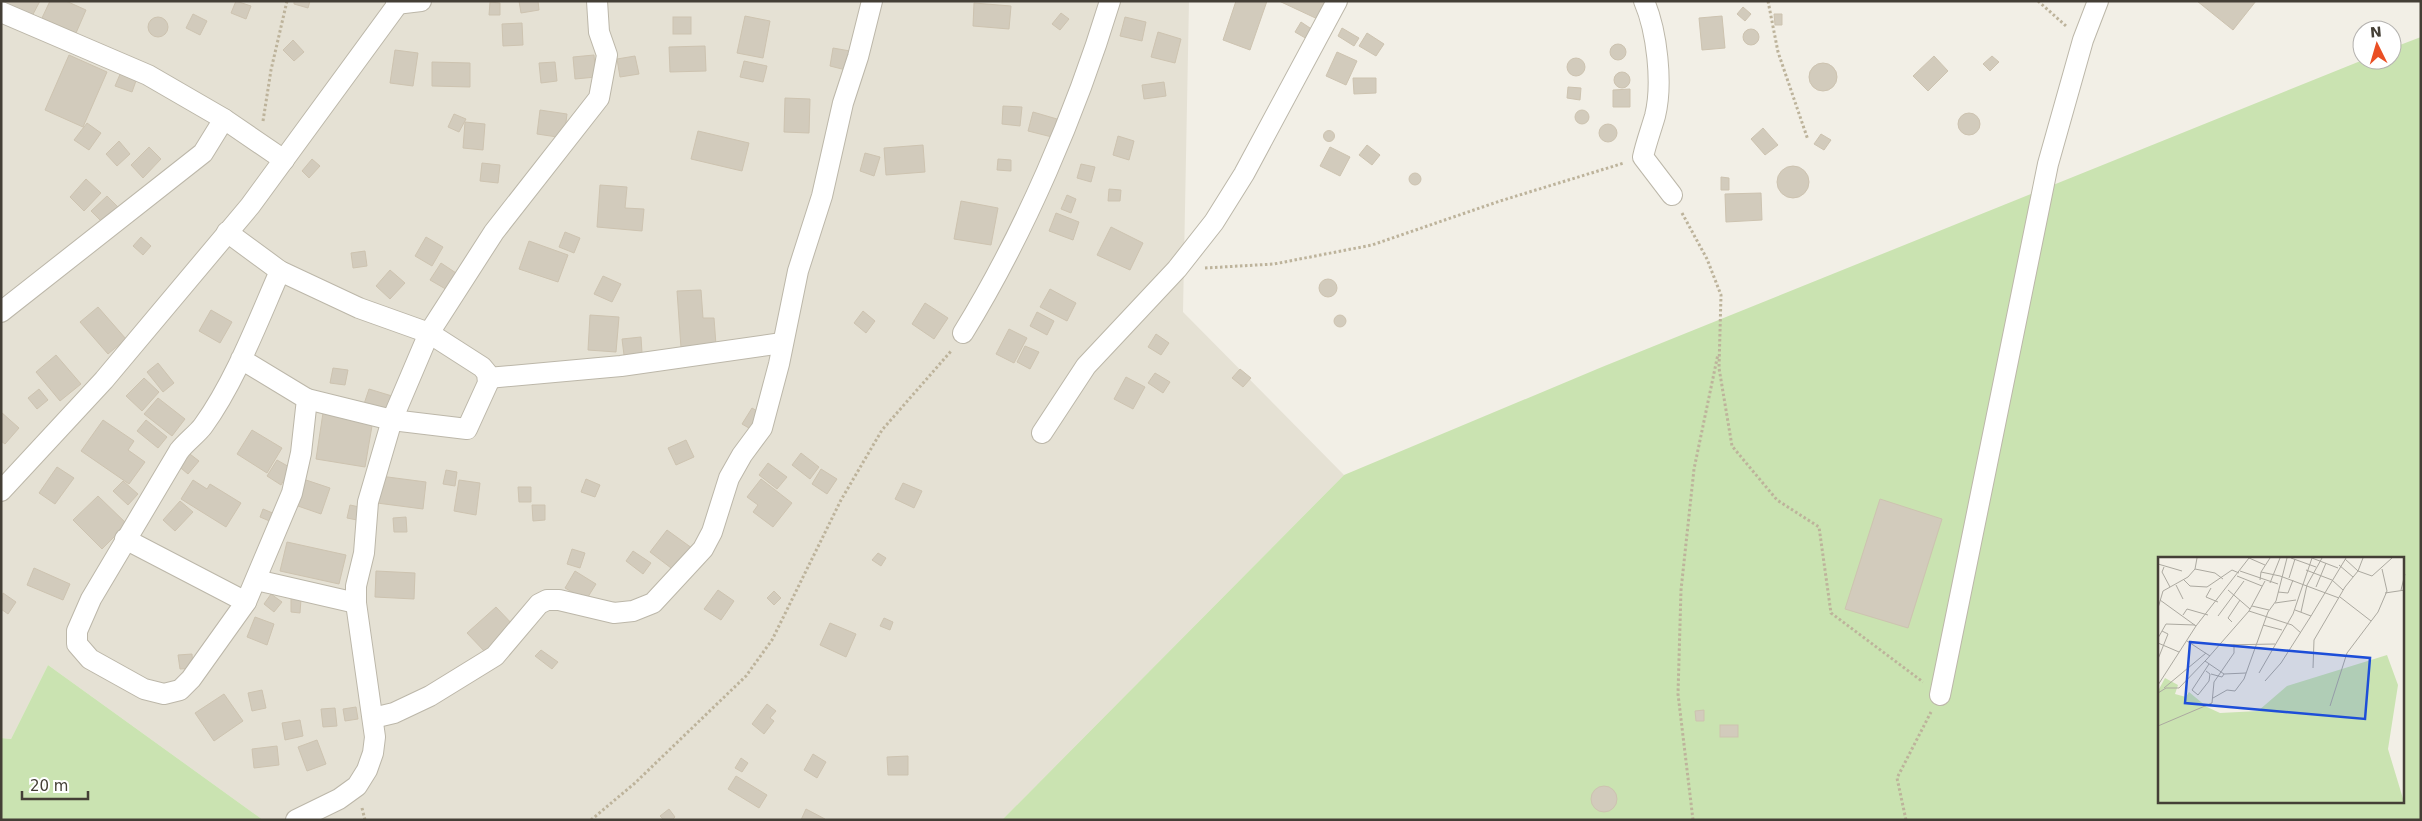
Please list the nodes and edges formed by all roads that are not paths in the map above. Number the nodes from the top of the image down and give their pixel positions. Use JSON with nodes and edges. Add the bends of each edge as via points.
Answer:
{"nodes":[{"id":1,"x":421,"y":1,"type":"edge"},
{"id":2,"x":597,"y":1,"type":"edge"},
{"id":3,"x":872,"y":1,"type":"edge"},
{"id":4,"x":1110,"y":1,"type":"edge"},
{"id":5,"x":1337,"y":1,"type":"edge"},
{"id":6,"x":1644,"y":1,"type":"edge"},
{"id":7,"x":2098,"y":1,"type":"edge"},
{"id":8,"x":398,"y":3,"type":"edge"},
{"id":9,"x":1,"y":12,"type":"edge"},
{"id":10,"x":224,"y":119,"type":"junction"},
{"id":11,"x":284,"y":160,"type":"junction"},
{"id":12,"x":1672,"y":195,"type":"road end"},
{"id":13,"x":228,"y":232,"type":"junction"},
{"id":14,"x":280,"y":270,"type":"junction"},
{"id":15,"x":1,"y":312,"type":"edge"},
{"id":16,"x":429,"y":332,"type":"junction"},
{"id":17,"x":962,"y":333,"type":"road end"},
{"id":18,"x":782,"y":343,"type":"junction"},
{"id":19,"x":241,"y":359,"type":"junction"},
{"id":20,"x":488,"y":378,"type":"junction"},
{"id":21,"x":307,"y":399,"type":"junction"},
{"id":22,"x":392,"y":420,"type":"junction"},
{"id":23,"x":1042,"y":433,"type":"dead end"},
{"id":24,"x":1,"y":491,"type":"edge"},
{"id":25,"x":125,"y":539,"type":"junction"},
{"id":26,"x":256,"y":580,"type":"junction"},
{"id":27,"x":246,"y":602,"type":"junction"},
{"id":28,"x":356,"y":603,"type":"junction"},
{"id":29,"x":1940,"y":694,"type":"road end"},
{"id":30,"x":373,"y":718,"type":"junction"},
{"id":31,"x":296,"y":820,"type":"edge"}],
"edges":[{"from":1,"to":8,"type":"street"},
{"from":2,"to":16,"type":"street","via":[[599,32],[607,55],[600,98],[494,232]]},
{"from":3,"to":18,"type":"street","via":[[843,103],[822,196],[798,271]]},
{"from":4,"to":17,"type":"street","via":[[1079,94],[1038,189],[984,299]]},
{"from":5,"to":23,"type":"street","via":[[1244,174],[1214,222],[1177,269],[1086,366]]},
{"from":6,"to":12,"type":"street","via":[[1652,20],[1658,89],[1655,115],[1643,157]]},
{"from":7,"to":29,"type":"street","via":[[2083,40],[2048,164]]},
{"from":8,"to":11,"type":"street"},
{"from":9,"to":10,"type":"street","via":[[148,75]]},
{"from":10,"to":11,"type":"street"},
{"from":10,"to":15,"type":"street","via":[[203,153]]},
{"from":11,"to":13,"type":"street"},
{"from":13,"to":14,"type":"street"},
{"from":13,"to":24,"type":"street","via":[[104,380]]},
{"from":14,"to":16,"type":"street","via":[[359,308]]},
{"from":14,"to":19,"type":"street"},
{"from":16,"to":20,"type":"street","via":[[482,368]]},
{"from":16,"to":22,"type":"street"},
{"from":18,"to":20,"type":"street","via":[[621,366]]},
{"from":18,"to":30,"type":"street","via":[[762,428],[729,478],[712,532],[703,549],[653,603],[633,611],[614,613],[547,600],[538,604],[495,656],[430,696],[394,713]]},
{"from":19,"to":21,"type":"street"},
{"from":19,"to":25,"type":"street","via":[[202,428],[179,451]]},
{"from":20,"to":22,"type":"street","via":[[466,428]]},
{"from":21,"to":22,"type":"street"},
{"from":21,"to":26,"type":"street","via":[[292,493]]},
{"from":22,"to":28,"type":"street","via":[[368,502]]},
{"from":25,"to":27,"type":"street"},
{"from":25,"to":27,"type":"street","via":[[91,599],[77,631],[77,644],[90,659],[144,689],[164,694],[180,690],[192,679]]},
{"from":26,"to":27,"type":"street"},
{"from":26,"to":28,"type":"street"},
{"from":28,"to":30,"type":"street"},
{"from":30,"to":31,"type":"street","via":[[373,753],[357,786],[339,799]]}]}
